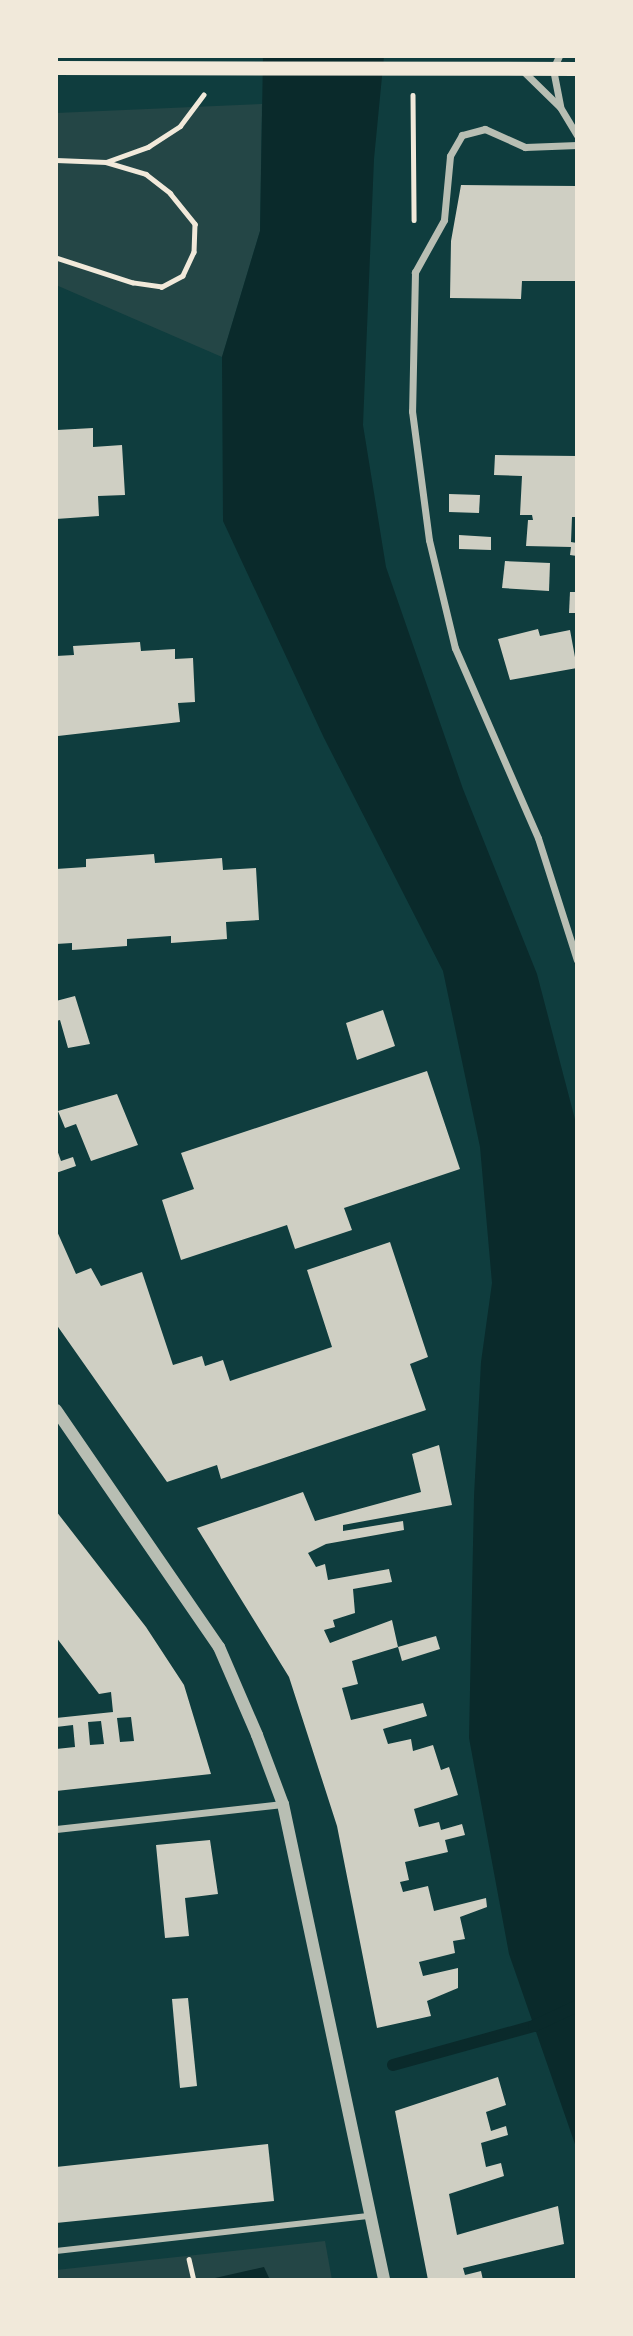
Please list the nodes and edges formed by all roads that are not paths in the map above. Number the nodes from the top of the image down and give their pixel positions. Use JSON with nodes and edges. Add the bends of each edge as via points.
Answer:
{"nodes":[{"id":1,"x":556,"y":62,"type":"edge"},
{"id":2,"x":56,"y":68,"type":"edge"},
{"id":3,"x":521,"y":69,"type":"junction"},
{"id":4,"x":577,"y":69,"type":"edge"},
{"id":5,"x":560,"y":107,"type":"junction"},
{"id":6,"x":577,"y":135,"type":"edge"},
{"id":7,"x":577,"y":145,"type":"edge"},
{"id":8,"x":577,"y":960,"type":"edge"},
{"id":9,"x":56,"y":1410,"type":"edge"},
{"id":10,"x":282,"y":1804,"type":"junction"},
{"id":11,"x":56,"y":1829,"type":"edge"},
{"id":12,"x":370,"y":2216,"type":"junction"},
{"id":13,"x":56,"y":2251,"type":"edge"},
{"id":14,"x":384,"y":2280,"type":"edge"}],
"edges":[{"from":1,"to":3,"type":"main road"},
{"from":1,"to":4,"type":"main road"},
{"from":1,"to":5,"type":"street"},
{"from":2,"to":3,"type":"main road"},
{"from":3,"to":5,"type":"street"},
{"from":5,"to":6,"type":"street"},
{"from":7,"to":8,"type":"street","via":[[525,147],[485,129],[462,135],[450,156],[444,220],[415,272],[412,411],[429,540],[455,648],[537,838]]},
{"from":9,"to":10,"type":"street","via":[[219,1647]]},
{"from":10,"to":11,"type":"street"},
{"from":10,"to":12,"type":"street"},
{"from":12,"to":13,"type":"street"},
{"from":12,"to":14,"type":"street"}]}
